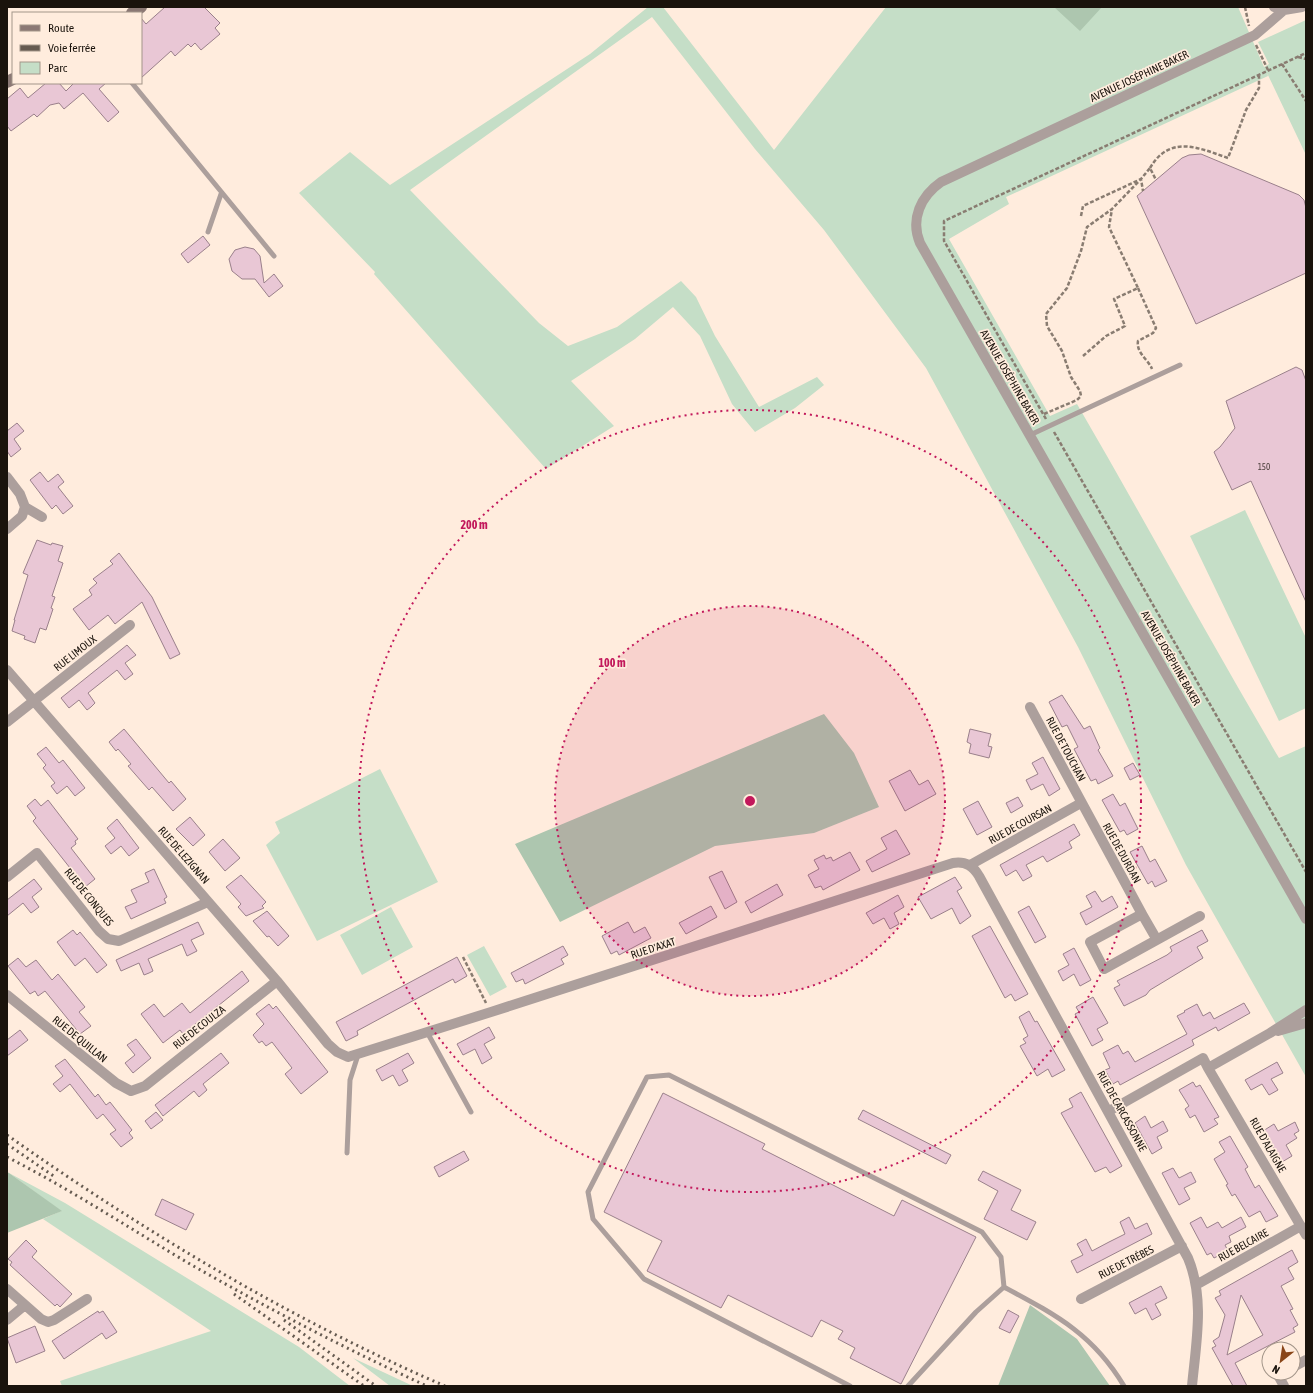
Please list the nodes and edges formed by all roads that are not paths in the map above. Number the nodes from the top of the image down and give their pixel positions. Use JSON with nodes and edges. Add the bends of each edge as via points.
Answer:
{"nodes":[{"id":1,"x":1302,"y":7,"type":"edge"},
{"id":2,"x":1281,"y":8,"type":"edge"},
{"id":3,"x":133,"y":84,"type":"edge"},
{"id":4,"x":222,"y":194,"type":"junction"},
{"id":5,"x":208,"y":232,"type":"dead end"},
{"id":6,"x":274,"y":256,"type":"dead end"},
{"id":7,"x":1180,"y":365,"type":"dead end"},
{"id":8,"x":1030,"y":436,"type":"junction"},
{"id":9,"x":7,"y":477,"type":"edge"},
{"id":10,"x":25,"y":507,"type":"junction"},
{"id":11,"x":42,"y":517,"type":"dead end"},
{"id":12,"x":7,"y":529,"type":"edge"},
{"id":13,"x":130,"y":625,"type":"dead end"},
{"id":14,"x":7,"y":670,"type":"edge"},
{"id":15,"x":34,"y":701,"type":"junction"},
{"id":16,"x":1030,"y":707,"type":"dead end"},
{"id":17,"x":7,"y":722,"type":"edge"},
{"id":18,"x":1081,"y":803,"type":"junction"},
{"id":19,"x":970,"y":865,"type":"junction"},
{"id":20,"x":7,"y":877,"type":"edge"},
{"id":21,"x":208,"y":902,"type":"junction"},
{"id":22,"x":1142,"y":914,"type":"junction"},
{"id":23,"x":1200,"y":916,"type":"dead end"},
{"id":24,"x":1306,"y":918,"type":"edge"},
{"id":25,"x":1157,"y":940,"type":"junction"},
{"id":26,"x":277,"y":981,"type":"junction"},
{"id":27,"x":9,"y":1000,"type":"edge"},
{"id":28,"x":1306,"y":1010,"type":"edge"},
{"id":29,"x":1306,"y":1023,"type":"edge"},
{"id":30,"x":427,"y":1032,"type":"junction"},
{"id":31,"x":1270,"y":1033,"type":"junction"},
{"id":32,"x":342,"y":1055,"type":"joint"},
{"id":33,"x":358,"y":1055,"type":"junction"},
{"id":34,"x":1208,"y":1068,"type":"junction"},
{"id":35,"x":136,"y":1090,"type":"joint"},
{"id":36,"x":1108,"y":1111,"type":"junction"},
{"id":37,"x":471,"y":1112,"type":"dead end"},
{"id":38,"x":346,"y":1153,"type":"dead end"},
{"id":39,"x":1304,"y":1230,"type":"edge"},
{"id":40,"x":1182,"y":1246,"type":"junction"},
{"id":41,"x":1196,"y":1285,"type":"junction"},
{"id":42,"x":1004,"y":1286,"type":"junction"},
{"id":43,"x":7,"y":1289,"type":"edge"},
{"id":44,"x":87,"y":1299,"type":"dead end"},
{"id":45,"x":1081,"y":1299,"type":"dead end"},
{"id":46,"x":25,"y":1305,"type":"junction"},
{"id":47,"x":7,"y":1320,"type":"edge"},
{"id":48,"x":850,"y":1386,"type":"edge"},
{"id":49,"x":908,"y":1386,"type":"edge"},
{"id":50,"x":1124,"y":1386,"type":"edge"},
{"id":51,"x":1192,"y":1386,"type":"edge"}],
"edges":[{"from":1,"to":2,"type":"street"},
{"from":2,"to":8,"type":"street","name":"AVENUE JOSÉPHINE BAKER","via":[[1255,36],[941,182],[923,200],[916,225],[920,243]]},
{"from":3,"to":4,"type":"lane"},
{"from":4,"to":5,"type":"lane"},
{"from":4,"to":6,"type":"lane"},
{"from":7,"to":8,"type":"lane"},
{"from":8,"to":24,"type":"street","name":"AVENUE JOSÉPHINE BAKER"},
{"from":9,"to":10,"type":"street","via":[[20,494]]},
{"from":10,"to":11,"type":"street"},
{"from":10,"to":12,"type":"street","via":[[22,516]]},
{"from":13,"to":15,"type":"street","name":"RUE LIMOUX"},
{"from":14,"to":15,"type":"street","name":"RUE DE LEZIGNAN"},
{"from":15,"to":17,"type":"street","name":"RUE LIMOUX"},
{"from":15,"to":21,"type":"street","name":"RUE DE LEZIGNAN"},
{"from":16,"to":18,"type":"street","name":"RUE DE TOUCHAN"},
{"from":18,"to":19,"type":"street","name":"RUE DE COURSAN"},
{"from":18,"to":22,"type":"street","name":"RUE DE DURDAN"},
{"from":19,"to":30,"type":"street","name":"RUE D'AXAT","via":[[953,863]]},
{"from":19,"to":36,"type":"street","name":"RUE DE CARCASSONNE","via":[[979,876]]},
{"from":20,"to":21,"type":"street","name":"RUE DE CONQUES","via":[[38,854],[99,931],[108,939],[119,941]]},
{"from":21,"to":26,"type":"street","name":"RUE DE LEZIGNAN"},
{"from":22,"to":25,"type":"street","name":"RUE DE DURDAN"},
{"from":22,"to":25,"type":"street","via":[[1090,942],[1104,969]]},
{"from":23,"to":25,"type":"street"},
{"from":26,"to":32,"type":"street","name":"RUE DE LEZIGNAN","via":[[328,1044]]},
{"from":26,"to":35,"type":"street","name":"RUE DE COULZA","via":[[149,1083]]},
{"from":27,"to":35,"type":"street","name":"RUE DE QUILLAN","via":[[116,1083],[126,1089]]},
{"from":28,"to":31,"type":"street"},
{"from":29,"to":31,"type":"street"},
{"from":30,"to":33,"type":"street","name":"RUE D'AXAT"},
{"from":30,"to":37,"type":"lane"},
{"from":31,"to":34,"type":"street"},
{"from":32,"to":33,"type":"street","name":"RUE D'AXAT"},
{"from":33,"to":38,"type":"lane","via":[[350,1080]]},
{"from":34,"to":36,"type":"street","via":[[1203,1058]]},
{"from":34,"to":39,"type":"street","name":"RUE D'ALAIGNE"},
{"from":36,"to":40,"type":"street","name":"RUE DE CARCASSONNE"},
{"from":39,"to":41,"type":"street","name":"RUE BELCAIRE"},
{"from":40,"to":41,"type":"street","name":"RUE DE CARCASSONNE","via":[[1192,1266]]},
{"from":40,"to":45,"type":"street","name":"RUE DE TRÉBES"},
{"from":41,"to":51,"type":"street","name":"RUE DE CARCASSONNE","via":[[1198,1314]]},
{"from":42,"to":48,"type":"lane","via":[[1001,1257],[982,1232],[669,1075],[647,1077],[588,1192],[593,1219],[644,1279]]},
{"from":42,"to":49,"type":"lane","via":[[976,1312]]},
{"from":42,"to":50,"type":"lane","via":[[1062,1318],[1080,1332],[1103,1356]]},
{"from":43,"to":46,"type":"street"},
{"from":44,"to":46,"type":"street","via":[[51,1321],[44,1321]]},
{"from":46,"to":47,"type":"street"}]}
